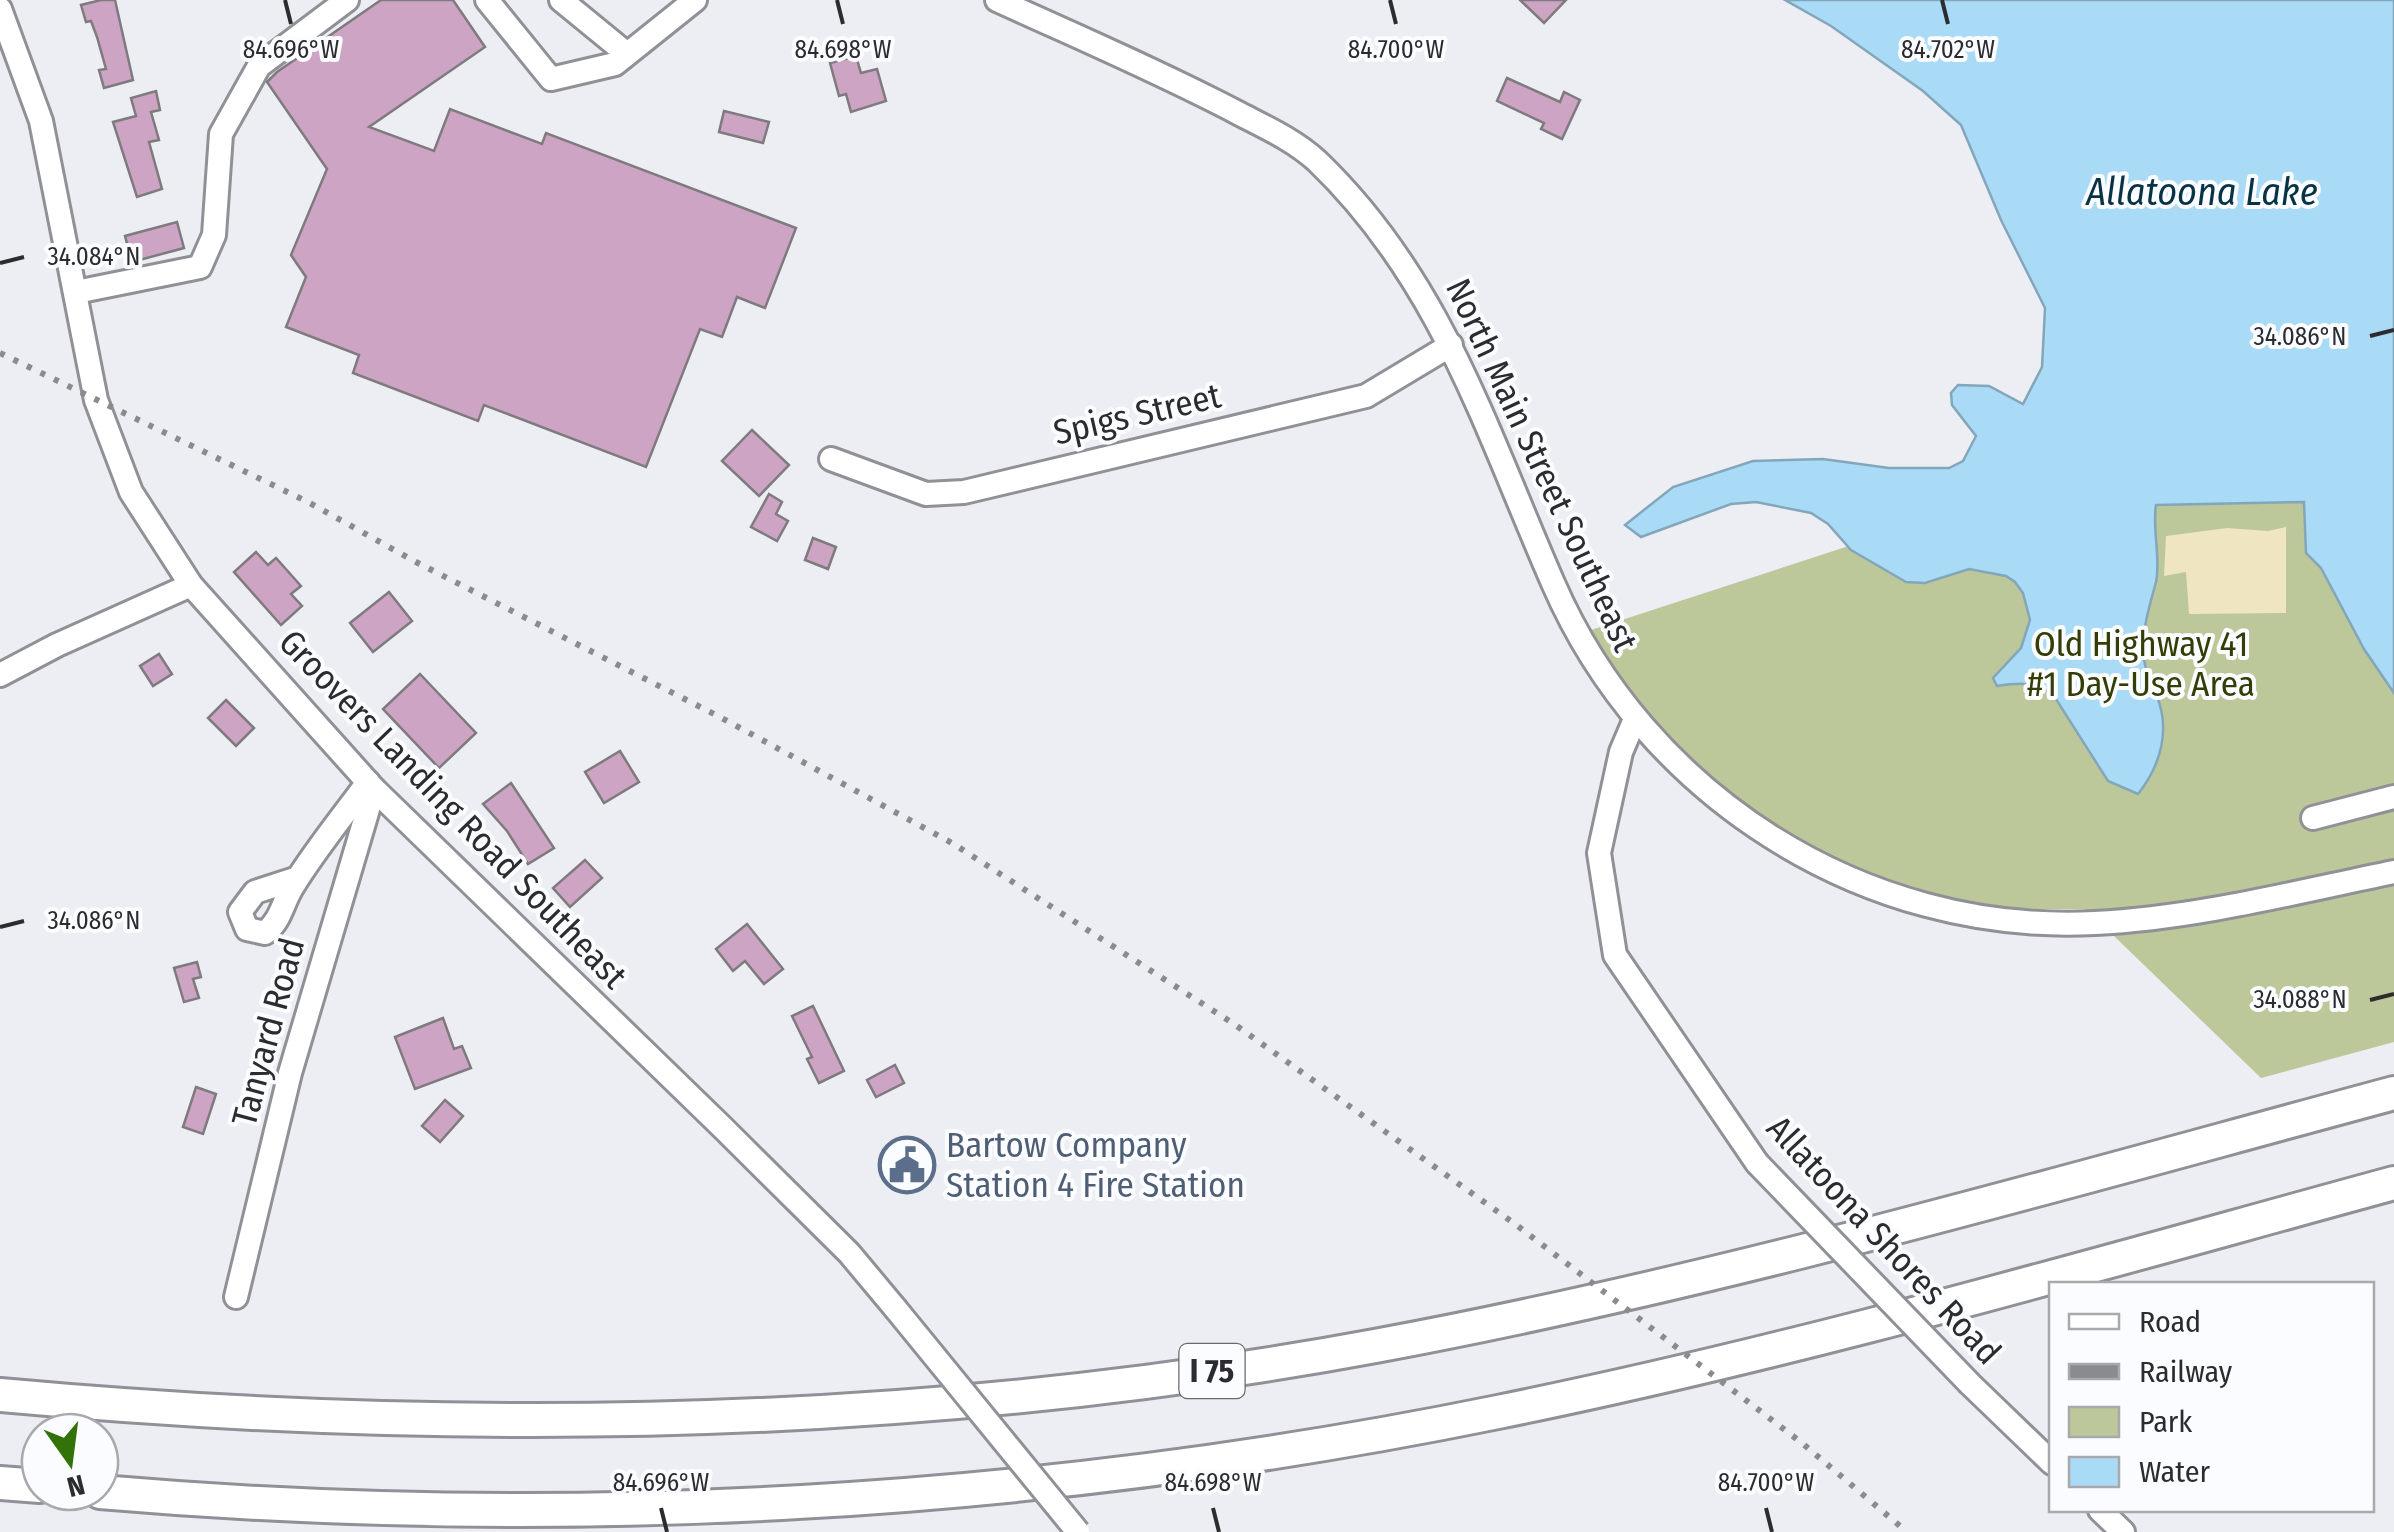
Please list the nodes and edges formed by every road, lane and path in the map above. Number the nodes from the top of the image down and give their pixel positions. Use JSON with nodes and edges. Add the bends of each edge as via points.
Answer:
{"nodes":[{"id":1,"x":347,"y":0,"type":"edge"},
{"id":2,"x":487,"y":0,"type":"edge"},
{"id":3,"x":561,"y":0,"type":"edge"},
{"id":4,"x":696,"y":0,"type":"edge"},
{"id":5,"x":997,"y":0,"type":"edge"},
{"id":6,"x":0,"y":9,"type":"edge"},
{"id":7,"x":627,"y":54,"type":"junction"},
{"id":8,"x":76,"y":292,"type":"junction"},
{"id":9,"x":1451,"y":346,"type":"junction"},
{"id":10,"x":830,"y":459,"type":"dead end"},
{"id":11,"x":191,"y":585,"type":"junction"},
{"id":12,"x":0,"y":675,"type":"edge"},
{"id":13,"x":1635,"y":719,"type":"junction"},
{"id":14,"x":371,"y":786,"type":"junction"},
{"id":15,"x":2394,"y":797,"type":"edge"},
{"id":16,"x":2313,"y":818,"type":"dead end"},
{"id":17,"x":2394,"y":872,"type":"edge"},
{"id":18,"x":298,"y":878,"type":"dead end"},
{"id":19,"x":2394,"y":1093,"type":"edge"},
{"id":20,"x":2394,"y":1183,"type":"edge"},
{"id":21,"x":236,"y":1296,"type":"dead end"},
{"id":22,"x":0,"y":1395,"type":"edge"},
{"id":23,"x":2049,"y":1460,"type":"edge"},
{"id":24,"x":120,"y":1493,"type":"edge"},
{"id":25,"x":2102,"y":1512,"type":"edge"},
{"id":26,"x":1078,"y":1532,"type":"edge"},
{"id":27,"x":2123,"y":1532,"type":"edge"}],
"edges":[{"from":1,"to":8,"type":"street","via":[[259,66],[222,134],[214,235],[200,268]]},
{"from":2,"to":7,"type":"street","via":[[550,79],[615,64]]},
{"from":3,"to":7,"type":"street"},
{"from":4,"to":7,"type":"street"},
{"from":5,"to":9,"type":"street","name":"North Main Street Southeast","via":[[1293,142],[1391,246]]},
{"from":6,"to":8,"type":"street","name":"Groovers Landing Road Southeast","via":[[41,121]]},
{"from":8,"to":11,"type":"street","name":"Groovers Landing Road Southeast","via":[[96,400],[130,492]]},
{"from":9,"to":10,"type":"street","name":"Spigs Street","via":[[1366,396],[964,492],[926,494]]},
{"from":9,"to":13,"type":"street","name":"North Main Street Southeast","via":[[1555,588],[1601,674]]},
{"from":11,"to":12,"type":"street"},
{"from":11,"to":14,"type":"street","name":"Groovers Landing Road Southeast"},
{"from":13,"to":17,"type":"street","name":"North Main Street Southeast","via":[[1704,789],[1786,847],[1881,893],[1971,916],[2049,924],[2132,920]]},
{"from":13,"to":23,"type":"street","name":"Allatoona Shores Road","bridge":true,"via":[[1599,853],[1615,955],[1757,1163]]},
{"from":14,"to":18,"type":"street"},
{"from":14,"to":21,"type":"street","name":"Tanyard Road"},
{"from":14,"to":26,"type":"street","name":"Groovers Landing Road Southeast","bridge":true,"via":[[849,1254]]},
{"from":15,"to":16,"type":"street"},
{"from":19,"to":22,"type":"highway","number":"I 75","via":[[1632,1294],[1370,1346],[1073,1390],[771,1415],[555,1421],[289,1416]]},
{"from":20,"to":24,"type":"highway","via":[[1640,1382],[1201,1462],[864,1498],[658,1507],[388,1507]]},
{"from":25,"to":27,"type":"street"}]}
